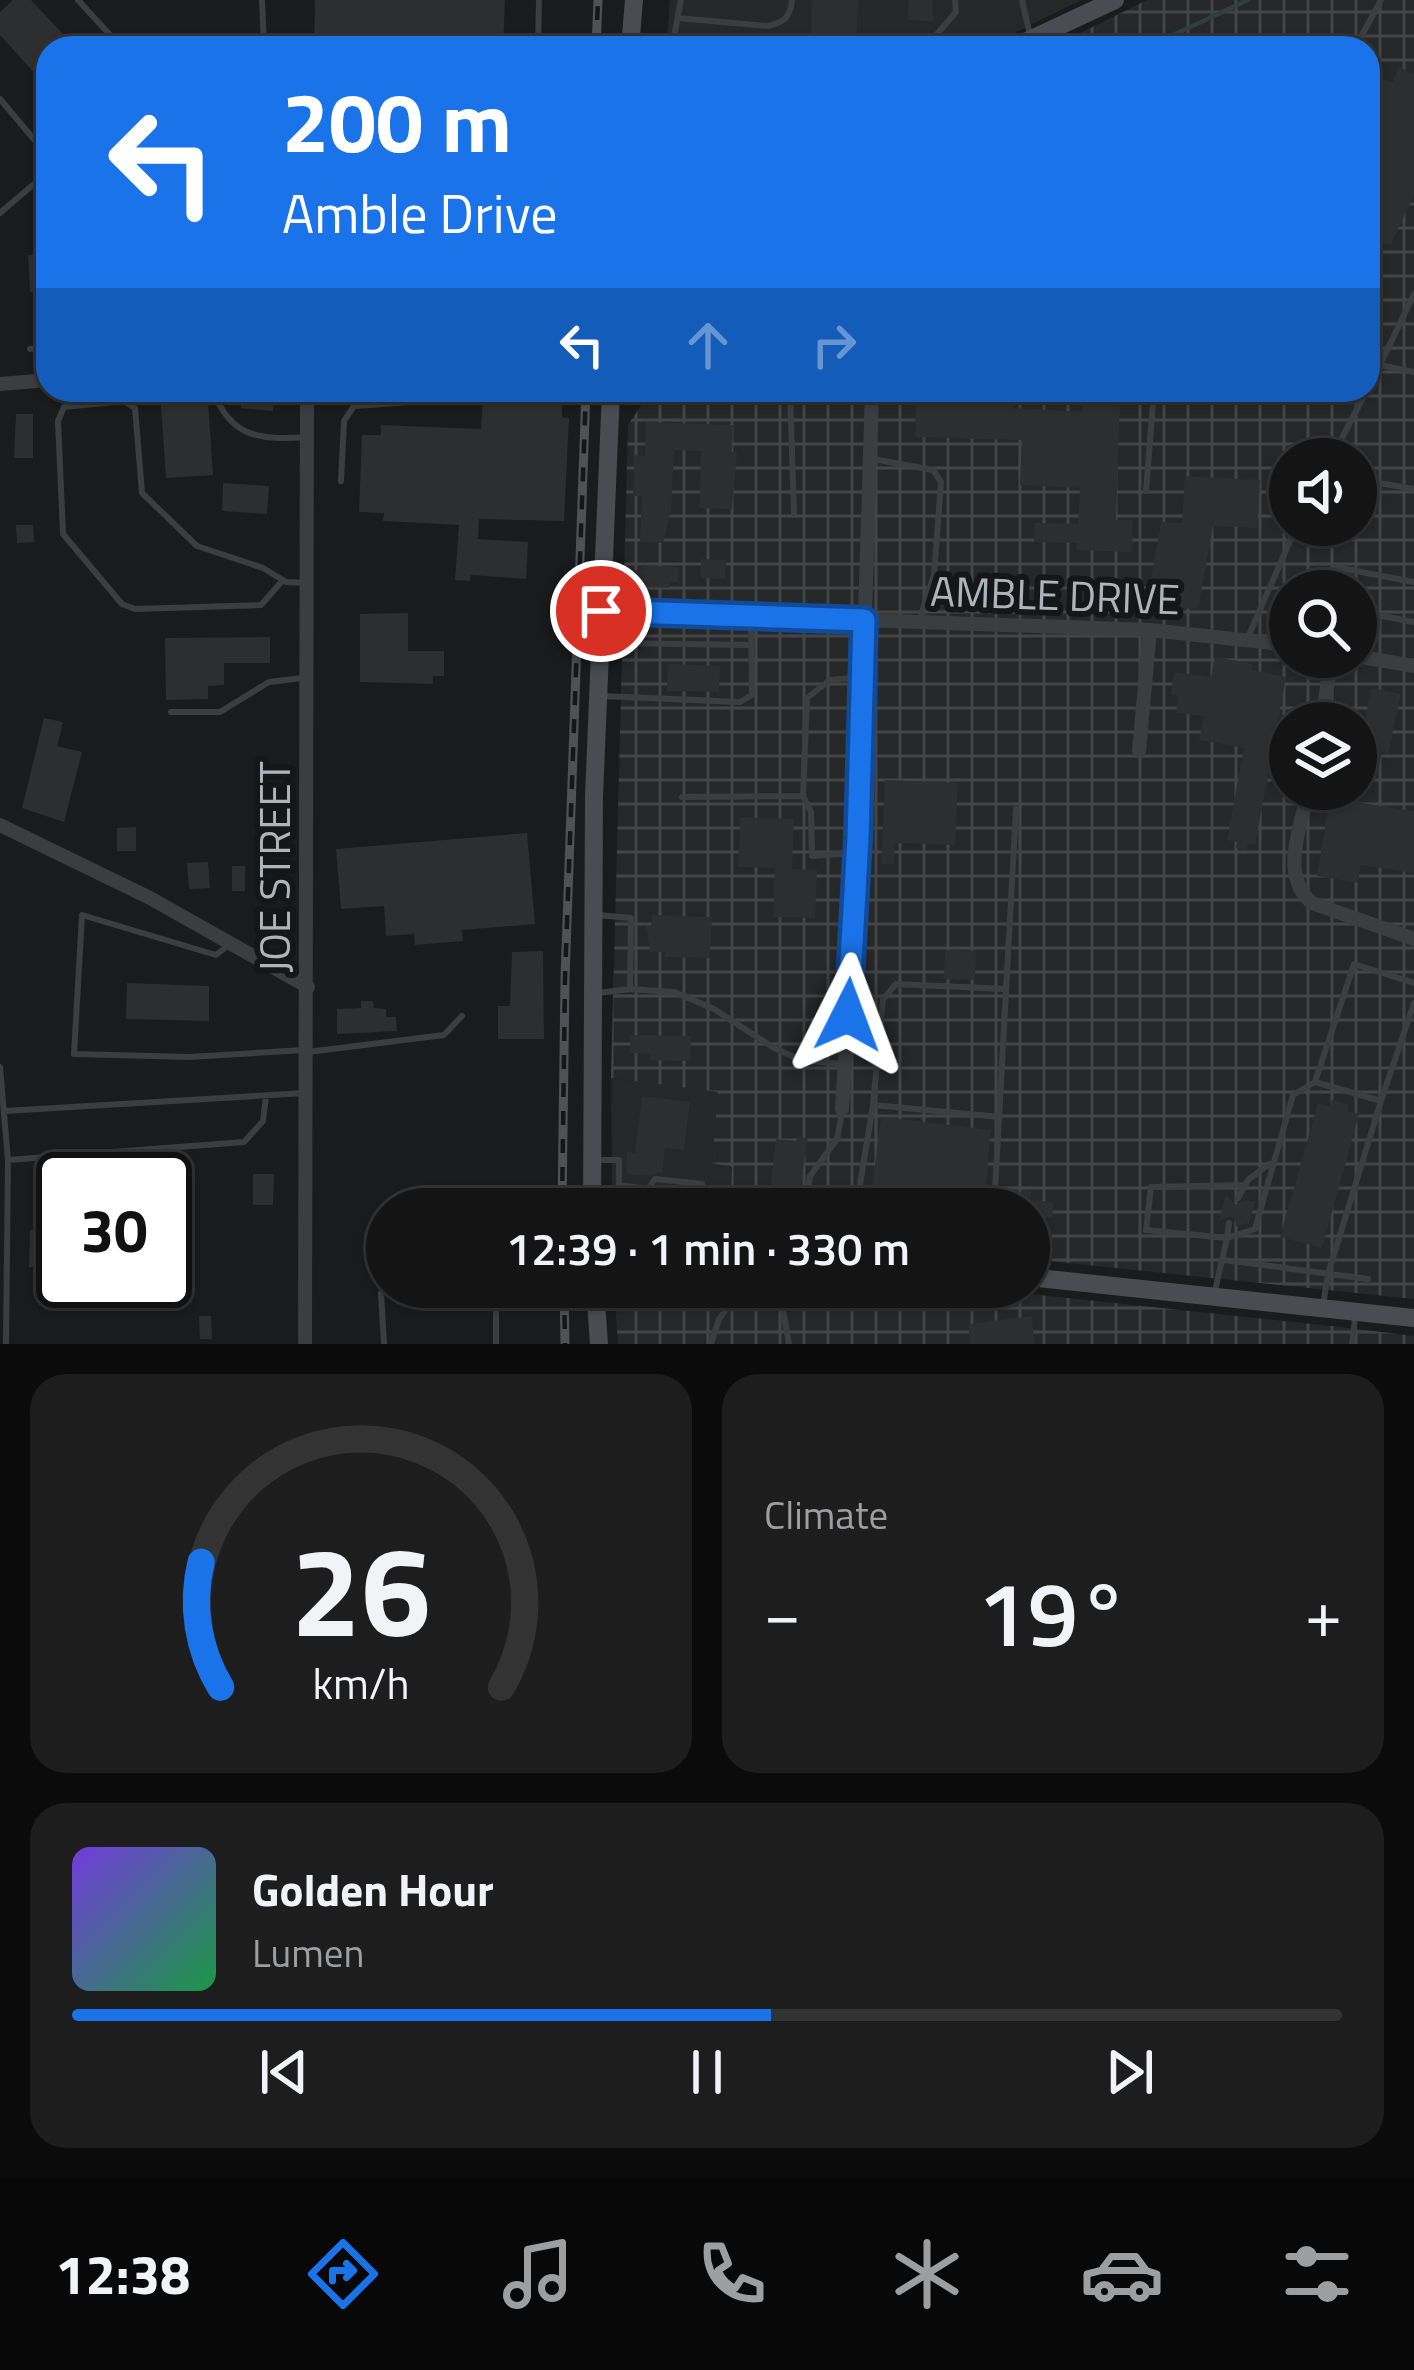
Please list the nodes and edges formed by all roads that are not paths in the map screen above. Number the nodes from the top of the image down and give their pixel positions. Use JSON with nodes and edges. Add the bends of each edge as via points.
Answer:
{"nodes":[{"id":1,"x":78,"y":0,"type":"edge"},
{"id":2,"x":262,"y":0,"type":"edge"},
{"id":3,"x":539,"y":0,"type":"edge"},
{"id":4,"x":634,"y":0,"type":"edge"},
{"id":5,"x":681,"y":0,"type":"edge"},
{"id":6,"x":792,"y":0,"type":"edge"},
{"id":7,"x":955,"y":0,"type":"edge"},
{"id":8,"x":1022,"y":0,"type":"edge"},
{"id":9,"x":1115,"y":0,"type":"edge"},
{"id":10,"x":1382,"y":0,"type":"edge"},
{"id":11,"x":678,"y":17,"type":"junction"},
{"id":12,"x":111,"y":36,"type":"edge"},
{"id":13,"x":264,"y":36,"type":"edge"},
{"id":14,"x":538,"y":36,"type":"edge"},
{"id":15,"x":631,"y":36,"type":"edge"},
{"id":16,"x":674,"y":36,"type":"edge"},
{"id":17,"x":935,"y":36,"type":"edge"},
{"id":18,"x":1031,"y":36,"type":"edge"},
{"id":19,"x":1035,"y":36,"type":"edge"},
{"id":20,"x":1362,"y":36,"type":"edge"},
{"id":21,"x":0,"y":99,"type":"edge"},
{"id":22,"x":36,"y":142,"type":"edge"},
{"id":23,"x":36,"y":182,"type":"edge"},
{"id":24,"x":0,"y":213,"type":"edge"},
{"id":25,"x":1414,"y":294,"type":"edge"},
{"id":26,"x":36,"y":348,"type":"edge"},
{"id":27,"x":30,"y":349,"type":"dead end"},
{"id":28,"x":1380,"y":365,"type":"joint"},
{"id":29,"x":1414,"y":372,"type":"edge"},
{"id":30,"x":36,"y":381,"type":"edge"},
{"id":31,"x":0,"y":384,"type":"edge"},
{"id":32,"x":117,"y":402,"type":"edge"},
{"id":33,"x":126,"y":402,"type":"edge"},
{"id":34,"x":219,"y":402,"type":"edge"},
{"id":35,"x":307,"y":402,"type":"edge"},
{"id":36,"x":411,"y":402,"type":"edge"},
{"id":37,"x":610,"y":402,"type":"edge"},
{"id":38,"x":790,"y":402,"type":"edge"},
{"id":39,"x":871,"y":402,"type":"edge"},
{"id":40,"x":1153,"y":402,"type":"edge"},
{"id":41,"x":1360,"y":402,"type":"edge"},
{"id":42,"x":102,"y":404,"type":"joint"},
{"id":43,"x":306,"y":437,"type":"junction"},
{"id":44,"x":1342,"y":438,"type":"edge"},
{"id":45,"x":869,"y":458,"type":"junction"},
{"id":46,"x":340,"y":481,"type":"dead end"},
{"id":47,"x":1377,"y":483,"type":"edge"},
{"id":48,"x":1414,"y":489,"type":"edge"},
{"id":49,"x":1147,"y":491,"type":"dead end"},
{"id":50,"x":794,"y":513,"type":"dead end"},
{"id":51,"x":1288,"y":546,"type":"edge"},
{"id":52,"x":1377,"y":575,"type":"edge"},
{"id":53,"x":283,"y":580,"type":"junction"},
{"id":54,"x":1414,"y":582,"type":"edge"},
{"id":55,"x":308,"y":583,"type":"junction"},
{"id":56,"x":601,"y":611,"type":"junction"},
{"id":57,"x":1377,"y":615,"type":"edge"},
{"id":58,"x":751,"y":617,"type":"junction"},
{"id":59,"x":864,"y":620,"type":"junction"},
{"id":60,"x":920,"y":622,"type":"junction"},
{"id":61,"x":1414,"y":622,"type":"edge"},
{"id":62,"x":1150,"y":630,"type":"junction"},
{"id":63,"x":1248,"y":638,"type":"junction"},
{"id":64,"x":1269,"y":642,"type":"edge"},
{"id":65,"x":601,"y":643,"type":"junction"},
{"id":66,"x":752,"y":645,"type":"junction"},
{"id":67,"x":1377,"y":660,"type":"edge"},
{"id":68,"x":1414,"y":666,"type":"edge"},
{"id":69,"x":861,"y":677,"type":"junction"},
{"id":70,"x":308,"y":678,"type":"junction"},
{"id":71,"x":598,"y":696,"type":"junction"},
{"id":72,"x":171,"y":712,"type":"dead end"},
{"id":73,"x":1139,"y":751,"type":"dead end"},
{"id":74,"x":803,"y":796,"type":"junction"},
{"id":75,"x":682,"y":797,"type":"dead end"},
{"id":76,"x":1016,"y":809,"type":"dead end"},
{"id":77,"x":1305,"y":810,"type":"edge"},
{"id":78,"x":0,"y":825,"type":"edge"},
{"id":79,"x":857,"y":853,"type":"junction"},
{"id":80,"x":594,"y":914,"type":"junction"},
{"id":81,"x":1414,"y":939,"type":"edge"},
{"id":82,"x":231,"y":943,"type":"junction"},
{"id":83,"x":1414,"y":983,"type":"edge"},
{"id":84,"x":308,"y":987,"type":"junction"},
{"id":85,"x":630,"y":989,"type":"junction"},
{"id":86,"x":1006,"y":989,"type":"junction"},
{"id":87,"x":593,"y":993,"type":"junction"},
{"id":88,"x":1414,"y":1003,"type":"edge"},
{"id":89,"x":462,"y":1016,"type":"dead end"},
{"id":90,"x":308,"y":1051,"type":"junction"},
{"id":91,"x":845,"y":1064,"type":"junction"},
{"id":92,"x":0,"y":1067,"type":"edge"},
{"id":93,"x":1315,"y":1082,"type":"junction"},
{"id":94,"x":307,"y":1093,"type":"junction"},
{"id":95,"x":266,"y":1096,"type":"junction"},
{"id":96,"x":1381,"y":1101,"type":"junction"},
{"id":97,"x":873,"y":1105,"type":"junction"},
{"id":98,"x":842,"y":1109,"type":"joint"},
{"id":99,"x":5,"y":1111,"type":"junction"},
{"id":100,"x":1000,"y":1118,"type":"junction"},
{"id":101,"x":8,"y":1160,"type":"junction"},
{"id":102,"x":590,"y":1160,"type":"junction"},
{"id":103,"x":1272,"y":1162,"type":"junction"},
{"id":104,"x":1244,"y":1185,"type":"junction"},
{"id":105,"x":591,"y":1188,"type":"edge"},
{"id":106,"x":641,"y":1188,"type":"edge"},
{"id":107,"x":649,"y":1188,"type":"edge"},
{"id":108,"x":702,"y":1188,"type":"edge"},
{"id":109,"x":808,"y":1188,"type":"edge"},
{"id":110,"x":859,"y":1188,"type":"edge"},
{"id":111,"x":995,"y":1188,"type":"edge"},
{"id":112,"x":1238,"y":1198,"type":"dead end"},
{"id":113,"x":1229,"y":1223,"type":"dead end"},
{"id":114,"x":1227,"y":1238,"type":"junction"},
{"id":115,"x":1224,"y":1260,"type":"junction"},
{"id":116,"x":1328,"y":1274,"type":"junction"},
{"id":117,"x":1050,"y":1278,"type":"edge"},
{"id":118,"x":1368,"y":1279,"type":"dead end"},
{"id":119,"x":1214,"y":1294,"type":"junction"},
{"id":120,"x":1323,"y":1306,"type":"junction"},
{"id":121,"x":382,"y":1308,"type":"edge"},
{"id":122,"x":496,"y":1308,"type":"edge"},
{"id":123,"x":596,"y":1308,"type":"edge"},
{"id":124,"x":727,"y":1308,"type":"edge"},
{"id":125,"x":784,"y":1308,"type":"edge"},
{"id":126,"x":1356,"y":1310,"type":"junction"},
{"id":127,"x":1414,"y":1318,"type":"edge"},
{"id":128,"x":6,"y":1344,"type":"edge"},
{"id":129,"x":305,"y":1344,"type":"edge"},
{"id":130,"x":384,"y":1344,"type":"edge"},
{"id":131,"x":496,"y":1344,"type":"edge"},
{"id":132,"x":598,"y":1344,"type":"edge"},
{"id":133,"x":711,"y":1344,"type":"edge"},
{"id":134,"x":789,"y":1344,"type":"edge"},
{"id":135,"x":1352,"y":1344,"type":"edge"}],
"edges":[{"from":1,"to":12,"type":"lane"},
{"from":2,"to":13,"type":"lane"},
{"from":3,"to":14,"type":"lane"},
{"from":4,"to":15,"type":"main road"},
{"from":5,"to":11,"type":"lane"},
{"from":6,"to":11,"type":"lane","via":[[783,22],[768,26]]},
{"from":7,"to":17,"type":"lane","via":[[956,12]]},
{"from":8,"to":18,"type":"lane"},
{"from":9,"to":19,"type":"main road"},
{"from":10,"to":20,"type":"lane"},
{"from":11,"to":16,"type":"lane"},
{"from":21,"to":22,"type":"lane"},
{"from":23,"to":24,"type":"lane"},
{"from":25,"to":28,"type":"lane"},
{"from":26,"to":27,"type":"lane"},
{"from":28,"to":29,"type":"lane"},
{"from":30,"to":31,"type":"street"},
{"from":32,"to":42,"type":"lane"},
{"from":33,"to":53,"type":"lane","via":[[135,408],[142,493],[197,546]]},
{"from":34,"to":43,"type":"lane","via":[[237,428]]},
{"from":35,"to":43,"type":"street","name":"JOE STREET"},
{"from":36,"to":46,"type":"lane","via":[[354,406],[344,421]]},
{"from":37,"to":56,"type":"main road"},
{"from":38,"to":50,"type":"lane"},
{"from":39,"to":45,"type":"street"},
{"from":40,"to":49,"type":"lane"},
{"from":41,"to":44,"type":"lane"},
{"from":42,"to":53,"type":"lane","via":[[64,407],[58,422],[63,535],[122,604],[261,605]]},
{"from":43,"to":55,"type":"street","name":"JOE STREET"},
{"from":45,"to":59,"type":"street"},
{"from":45,"to":60,"type":"lane","via":[[932,470],[941,482],[934,574]]},
{"from":47,"to":48,"type":"lane"},
{"from":51,"to":63,"type":"lane"},
{"from":52,"to":54,"type":"lane"},
{"from":53,"to":55,"type":"lane"},
{"from":55,"to":70,"type":"street","name":"JOE STREET"},
{"from":56,"to":58,"type":"street","name":"AMBLE DRIVE"},
{"from":56,"to":65,"type":"main road"},
{"from":57,"to":61,"type":"lane"},
{"from":58,"to":59,"type":"street","name":"AMBLE DRIVE"},
{"from":58,"to":66,"type":"lane"},
{"from":59,"to":60,"type":"street","name":"AMBLE DRIVE"},
{"from":59,"to":69,"type":"street"},
{"from":60,"to":62,"type":"street","name":"AMBLE DRIVE"},
{"from":62,"to":63,"type":"street","name":"AMBLE DRIVE"},
{"from":62,"to":73,"type":"street"},
{"from":63,"to":64,"type":"street","name":"AMBLE DRIVE"},
{"from":65,"to":66,"type":"lane"},
{"from":65,"to":71,"type":"main road"},
{"from":66,"to":71,"type":"lane","via":[[752,695],[740,702]]},
{"from":67,"to":68,"type":"street"},
{"from":69,"to":74,"type":"lane","via":[[830,680],[807,698]]},
{"from":69,"to":79,"type":"street"},
{"from":70,"to":72,"type":"lane","via":[[269,682],[220,712]]},
{"from":70,"to":84,"type":"street","name":"JOE STREET"},
{"from":71,"to":80,"type":"main road"},
{"from":74,"to":75,"type":"lane"},
{"from":74,"to":79,"type":"lane","via":[[812,856]]},
{"from":76,"to":86,"type":"lane"},
{"from":77,"to":81,"type":"street","via":[[1293,868],[1299,891]]},
{"from":78,"to":82,"type":"street"},
{"from":79,"to":91,"type":"street"},
{"from":80,"to":85,"type":"lane","via":[[631,918]]},
{"from":80,"to":87,"type":"main road"},
{"from":82,"to":84,"type":"street"},
{"from":82,"to":90,"type":"lane","via":[[216,955],[82,915],[74,1054]]},
{"from":83,"to":93,"type":"lane","via":[[1354,964]]},
{"from":84,"to":90,"type":"street","name":"JOE STREET"},
{"from":85,"to":87,"type":"lane"},
{"from":85,"to":91,"type":"lane","via":[[674,992],[801,1060]]},
{"from":86,"to":97,"type":"lane","via":[[896,984],[883,999]]},
{"from":86,"to":100,"type":"lane"},
{"from":87,"to":102,"type":"main road"},
{"from":88,"to":96,"type":"lane"},
{"from":89,"to":90,"type":"lane","via":[[444,1035]]},
{"from":90,"to":94,"type":"street","name":"JOE STREET"},
{"from":91,"to":98,"type":"street"},
{"from":92,"to":99,"type":"lane"},
{"from":93,"to":96,"type":"lane"},
{"from":93,"to":103,"type":"lane","via":[[1293,1095]]},
{"from":94,"to":95,"type":"lane"},
{"from":94,"to":129,"type":"street","name":"JOE STREET"},
{"from":95,"to":99,"type":"lane"},
{"from":95,"to":101,"type":"lane","via":[[263,1121],[244,1142]]},
{"from":96,"to":116,"type":"lane"},
{"from":97,"to":100,"type":"lane"},
{"from":97,"to":110,"type":"lane"},
{"from":98,"to":109,"type":"lane","via":[[837,1139]]},
{"from":99,"to":101,"type":"lane"},
{"from":100,"to":111,"type":"lane"},
{"from":101,"to":128,"type":"lane"},
{"from":102,"to":105,"type":"main road"},
{"from":102,"to":106,"type":"lane","via":[[620,1160],[619,1185]]},
{"from":103,"to":104,"type":"lane"},
{"from":103,"to":114,"type":"lane","via":[[1255,1229]]},
{"from":104,"to":112,"type":"lane"},
{"from":104,"to":114,"type":"lane","via":[[1151,1187],[1146,1230]]},
{"from":107,"to":108,"type":"lane","via":[[655,1179]]},
{"from":113,"to":114,"type":"lane"},
{"from":114,"to":115,"type":"lane"},
{"from":115,"to":116,"type":"lane"},
{"from":115,"to":119,"type":"lane"},
{"from":116,"to":118,"type":"lane"},
{"from":116,"to":120,"type":"lane"},
{"from":117,"to":119,"type":"main road"},
{"from":119,"to":120,"type":"main road"},
{"from":120,"to":126,"type":"main road"},
{"from":121,"to":130,"type":"lane"},
{"from":122,"to":131,"type":"lane"},
{"from":123,"to":132,"type":"main road"},
{"from":124,"to":133,"type":"lane"},
{"from":125,"to":134,"type":"lane"},
{"from":126,"to":127,"type":"main road"},
{"from":126,"to":135,"type":"lane"}]}
